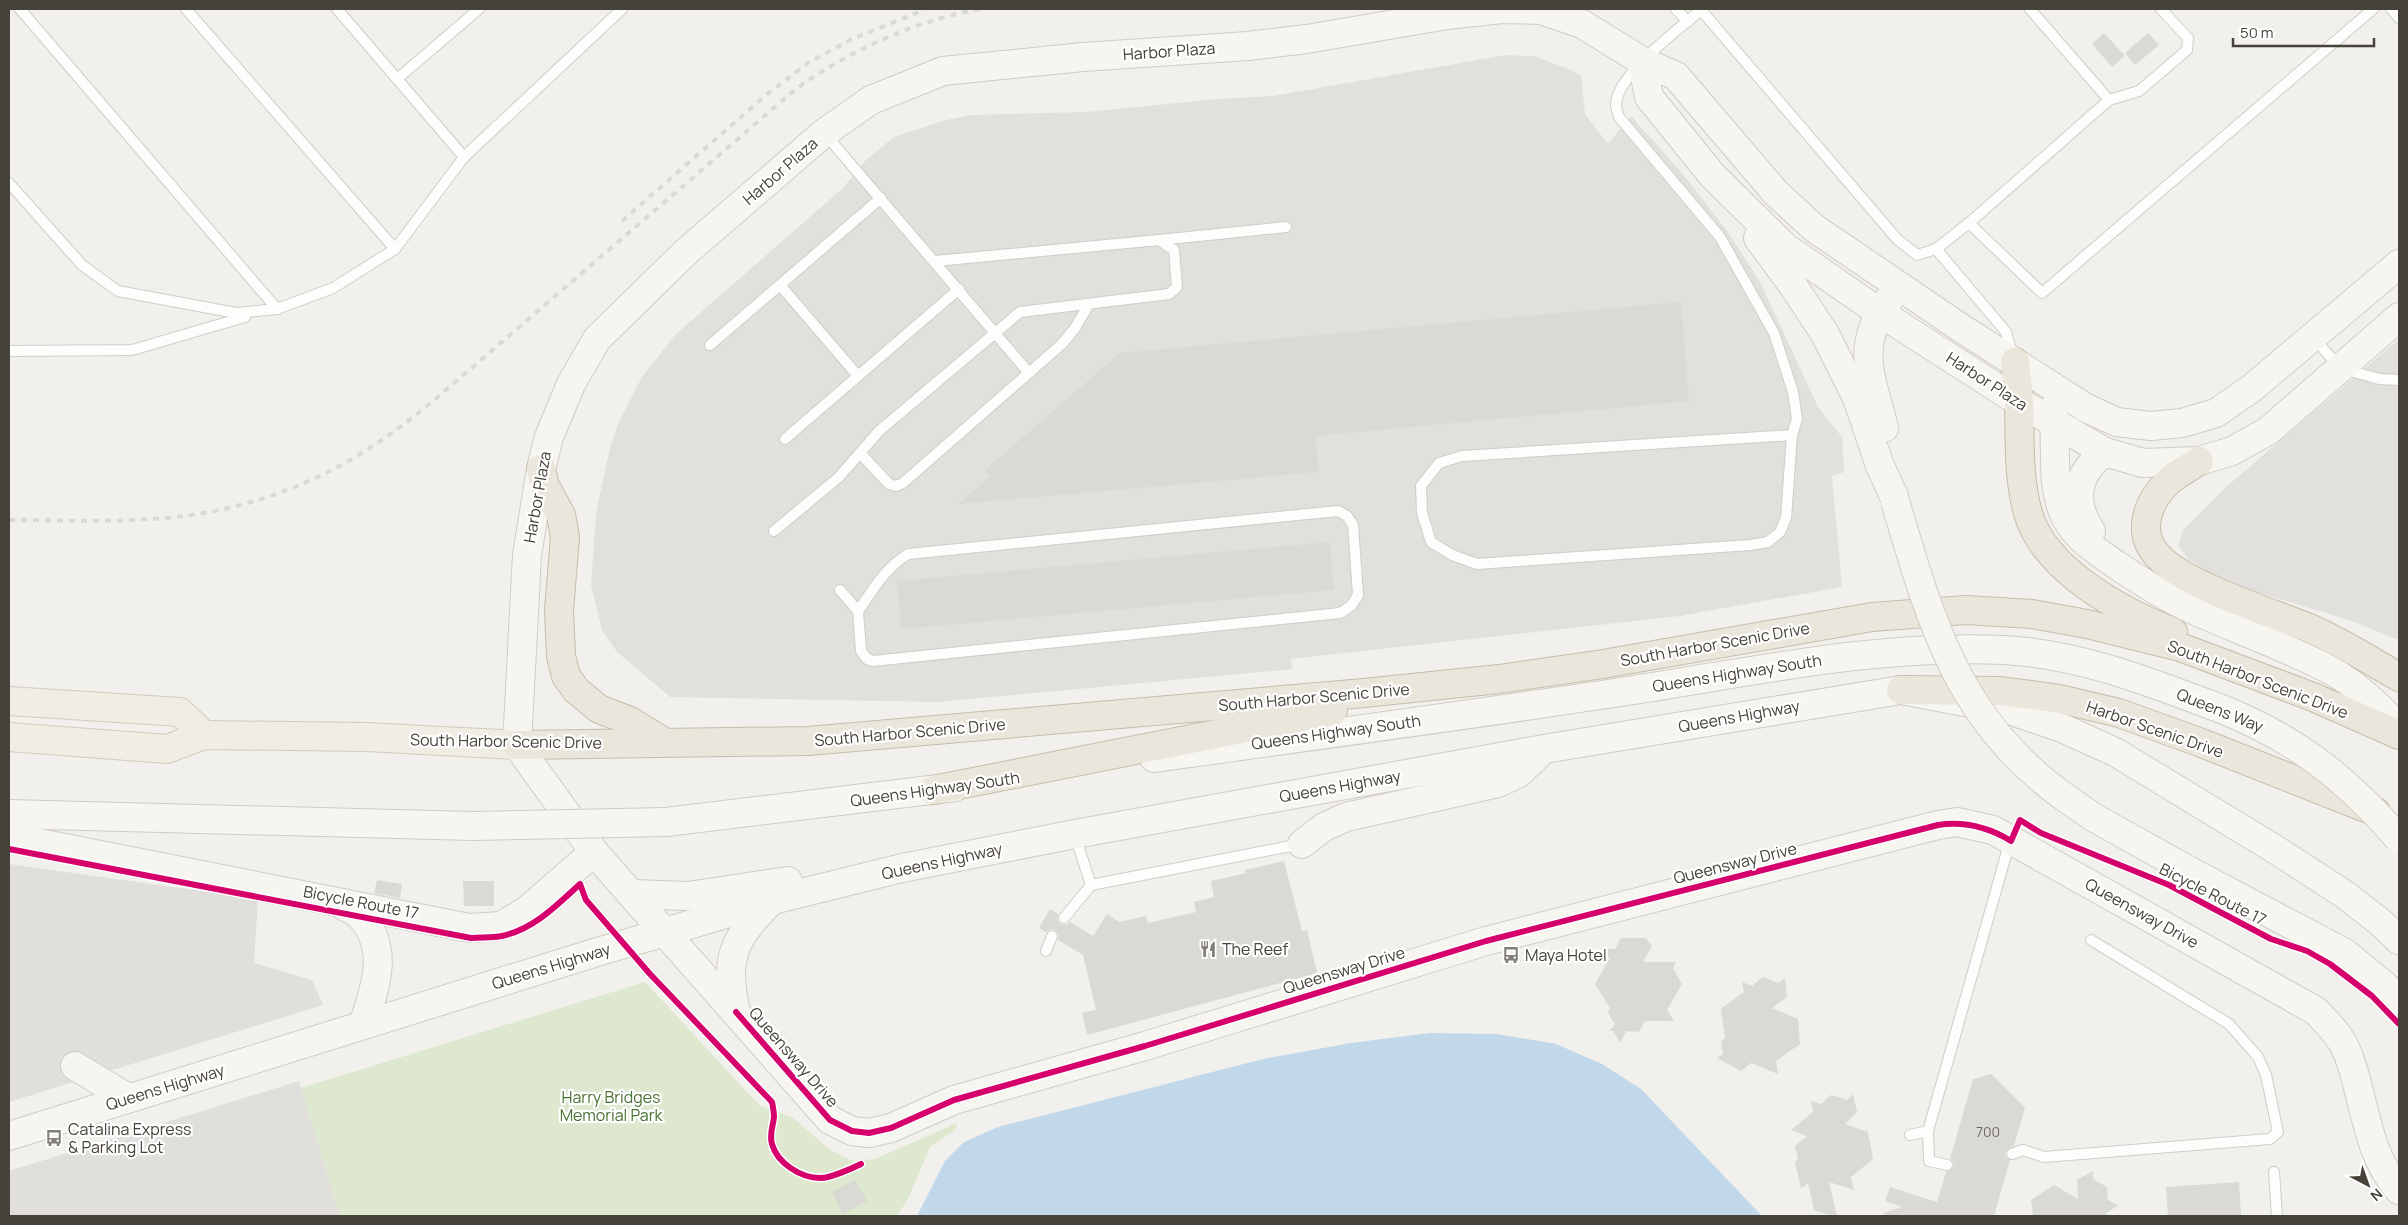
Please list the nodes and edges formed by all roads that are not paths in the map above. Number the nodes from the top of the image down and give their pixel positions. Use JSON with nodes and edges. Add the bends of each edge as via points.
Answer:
{"nodes":[{"id":1,"x":20,"y":9,"type":"edge"},
{"id":2,"x":186,"y":9,"type":"edge"},
{"id":3,"x":337,"y":9,"type":"edge"},
{"id":4,"x":480,"y":9,"type":"edge"},
{"id":5,"x":622,"y":9,"type":"edge"},
{"id":6,"x":2030,"y":9,"type":"edge"},
{"id":7,"x":2161,"y":9,"type":"edge"},
{"id":8,"x":2373,"y":9,"type":"edge"},
{"id":9,"x":2391,"y":9,"type":"edge"},
{"id":10,"x":1680,"y":10,"type":"edge"},
{"id":11,"x":2399,"y":18,"type":"edge"},
{"id":12,"x":1688,"y":22,"type":"junction"},
{"id":13,"x":1642,"y":61,"type":"junction"},
{"id":14,"x":397,"y":79,"type":"junction"},
{"id":15,"x":2109,"y":100,"type":"junction"},
{"id":16,"x":824,"y":133,"type":"junction"},
{"id":17,"x":464,"y":157,"type":"junction"},
{"id":18,"x":1712,"y":175,"type":"junction"},
{"id":19,"x":9,"y":183,"type":"edge"},
{"id":20,"x":880,"y":198,"type":"junction"},
{"id":21,"x":1969,"y":223,"type":"junction"},
{"id":22,"x":1286,"y":227,"type":"dead end"},
{"id":23,"x":1159,"y":240,"type":"junction"},
{"id":24,"x":394,"y":249,"type":"junction"},
{"id":25,"x":1936,"y":249,"type":"junction"},
{"id":26,"x":935,"y":261,"type":"junction"},
{"id":27,"x":2399,"y":264,"type":"edge"},
{"id":28,"x":780,"y":285,"type":"junction"},
{"id":29,"x":1898,"y":287,"type":"junction"},
{"id":30,"x":959,"y":289,"type":"junction"},
{"id":31,"x":1089,"y":304,"type":"junction"},
{"id":32,"x":272,"y":310,"type":"junction"},
{"id":33,"x":1880,"y":312,"type":"junction"},
{"id":34,"x":2399,"y":317,"type":"edge"},
{"id":35,"x":996,"y":334,"type":"junction"},
{"id":36,"x":2313,"y":337,"type":"junction"},
{"id":37,"x":710,"y":345,"type":"dead end"},
{"id":38,"x":9,"y":351,"type":"edge"},
{"id":39,"x":2015,"y":362,"type":"junction"},
{"id":40,"x":2340,"y":368,"type":"junction"},
{"id":41,"x":1029,"y":373,"type":"junction"},
{"id":42,"x":858,"y":376,"type":"junction"},
{"id":43,"x":2399,"y":380,"type":"edge"},
{"id":44,"x":2050,"y":385,"type":"junction"},
{"id":45,"x":2019,"y":402,"type":"junction"},
{"id":46,"x":2056,"y":425,"type":"junction"},
{"id":47,"x":1792,"y":435,"type":"junction"},
{"id":48,"x":785,"y":439,"type":"dead end"},
{"id":49,"x":2105,"y":452,"type":"junction"},
{"id":50,"x":860,"y":453,"type":"junction"},
{"id":51,"x":2199,"y":461,"type":"junction"},
{"id":52,"x":540,"y":469,"type":"junction"},
{"id":53,"x":1894,"y":498,"type":"junction"},
{"id":54,"x":774,"y":531,"type":"dead end"},
{"id":55,"x":2126,"y":571,"type":"junction"},
{"id":56,"x":840,"y":590,"type":"dead end"},
{"id":57,"x":858,"y":611,"type":"junction"},
{"id":58,"x":2006,"y":650,"type":"joint"},
{"id":59,"x":2399,"y":676,"type":"edge"},
{"id":60,"x":1499,"y":679,"type":"junction"},
{"id":61,"x":1900,"y":690,"type":"junction"},
{"id":62,"x":2313,"y":697,"type":"junction"},
{"id":63,"x":9,"y":701,"type":"edge"},
{"id":64,"x":2399,"y":727,"type":"edge"},
{"id":65,"x":204,"y":735,"type":"junction"},
{"id":66,"x":2399,"y":735,"type":"edge"},
{"id":67,"x":9,"y":737,"type":"edge"},
{"id":68,"x":664,"y":742,"type":"junction"},
{"id":69,"x":517,"y":745,"type":"junction"},
{"id":70,"x":1544,"y":750,"type":"junction"},
{"id":71,"x":933,"y":790,"type":"junction"},
{"id":72,"x":9,"y":814,"type":"edge"},
{"id":73,"x":2399,"y":820,"type":"edge"},
{"id":74,"x":1075,"y":834,"type":"junction"},
{"id":75,"x":9,"y":837,"type":"edge"},
{"id":76,"x":2399,"y":839,"type":"edge"},
{"id":77,"x":2010,"y":841,"type":"junction"},
{"id":78,"x":1302,"y":844,"type":"joint"},
{"id":79,"x":994,"y":850,"type":"junction"},
{"id":80,"x":594,"y":852,"type":"junction"},
{"id":81,"x":1090,"y":885,"type":"junction"},
{"id":82,"x":633,"y":894,"type":"junction"},
{"id":83,"x":773,"y":900,"type":"junction"},
{"id":84,"x":341,"y":904,"type":"junction"},
{"id":85,"x":1064,"y":918,"type":"dead end"},
{"id":86,"x":666,"y":932,"type":"junction"},
{"id":87,"x":1052,"y":936,"type":"dead end"},
{"id":88,"x":2091,"y":940,"type":"dead end"},
{"id":89,"x":2399,"y":940,"type":"edge"},
{"id":90,"x":1046,"y":952,"type":"dead end"},
{"id":91,"x":2399,"y":1000,"type":"edge"},
{"id":92,"x":736,"y":1012,"type":"junction"},
{"id":93,"x":362,"y":1025,"type":"junction"},
{"id":94,"x":75,"y":1066,"type":"dead end"},
{"id":95,"x":128,"y":1098,"type":"junction"},
{"id":96,"x":1928,"y":1131,"type":"junction"},
{"id":97,"x":1910,"y":1134,"type":"dead end"},
{"id":98,"x":9,"y":1136,"type":"edge"},
{"id":99,"x":2012,"y":1154,"type":"dead end"},
{"id":100,"x":1948,"y":1165,"type":"dead end"},
{"id":101,"x":2274,"y":1172,"type":"dead end"},
{"id":102,"x":2399,"y":1190,"type":"edge"},
{"id":103,"x":2277,"y":1216,"type":"edge"}],
"edges":[{"from":1,"to":32,"type":"lane"},
{"from":2,"to":24,"type":"lane"},
{"from":3,"to":14,"type":"lane"},
{"from":4,"to":14,"type":"lane"},
{"from":5,"to":17,"type":"lane"},
{"from":6,"to":15,"type":"lane"},
{"from":7,"to":15,"type":"lane","via":[[2188,38],[2187,50],[2139,91]]},
{"from":8,"to":21,"type":"lane","via":[[2042,293]]},
{"from":9,"to":11,"type":"lane"},
{"from":10,"to":12,"type":"lane"},
{"from":12,"to":13,"type":"lane"},
{"from":12,"to":25,"type":"lane","via":[[1701,10],[1897,239],[1917,255]]},
{"from":13,"to":16,"type":"main road","name":"Harbor Plaza","via":[[1582,24],[1540,10],[1502,9],[1248,46],[1083,57],[943,71],[871,100]]},
{"from":13,"to":18,"type":"main road","name":"Harbor Plaza","via":[[1649,97]]},
{"from":13,"to":29,"type":"main road","name":"Harbor Plaza","via":[[1676,76],[1775,192],[1814,228]]},
{"from":13,"to":47,"type":"lane","via":[[1623,86],[1616,104],[1619,117],[1720,237],[1755,297],[1774,333],[1793,392],[1797,419]]},
{"from":14,"to":17,"type":"lane"},
{"from":15,"to":21,"type":"lane"},
{"from":16,"to":20,"type":"lane"},
{"from":16,"to":52,"type":"main road","name":"Harbor Plaza","via":[[687,251],[597,339],[559,410]]},
{"from":17,"to":24,"type":"lane"},
{"from":18,"to":33,"type":"main road","name":"Harbor Plaza","via":[[1784,247]]},
{"from":18,"to":53,"type":"main road","via":[[1825,334],[1857,398]]},
{"from":19,"to":32,"type":"lane","via":[[82,265],[118,291],[236,313]]},
{"from":20,"to":26,"type":"lane"},
{"from":20,"to":28,"type":"lane"},
{"from":21,"to":25,"type":"lane"},
{"from":22,"to":23,"type":"lane"},
{"from":23,"to":26,"type":"lane"},
{"from":23,"to":31,"type":"lane","via":[[1174,250],[1177,287],[1169,294]]},
{"from":24,"to":32,"type":"lane","via":[[333,288]]},
{"from":25,"to":39,"type":"lane","via":[[2006,332]]},
{"from":26,"to":30,"type":"lane"},
{"from":27,"to":36,"type":"main road","name":"Harbor Plaza"},
{"from":28,"to":37,"type":"lane"},
{"from":28,"to":42,"type":"lane"},
{"from":29,"to":33,"type":"main road"},
{"from":29,"to":39,"type":"main road","name":"Harbor Plaza"},
{"from":30,"to":35,"type":"lane"},
{"from":30,"to":42,"type":"lane"},
{"from":31,"to":35,"type":"lane","via":[[1020,312]]},
{"from":31,"to":41,"type":"lane","via":[[1062,344]]},
{"from":32,"to":38,"type":"lane","via":[[132,350]]},
{"from":33,"to":45,"type":"main road","name":"Harbor Plaza"},
{"from":33,"to":53,"type":"main road","via":[[1869,334],[1869,364],[1891,457]]},
{"from":34,"to":40,"type":"main road","name":"Harbor Plaza"},
{"from":35,"to":41,"type":"lane"},
{"from":35,"to":50,"type":"lane","via":[[879,431]]},
{"from":36,"to":40,"type":"lane"},
{"from":36,"to":44,"type":"main road","name":"Harbor Plaza","via":[[2252,388],[2216,413],[2182,423],[2151,426],[2116,422]]},
{"from":39,"to":44,"type":"main road","name":"Harbor Plaza"},
{"from":39,"to":45,"type":"highway"},
{"from":40,"to":43,"type":"lane","via":[[2379,379]]},
{"from":40,"to":51,"type":"main road","name":"Harbor Plaza","via":[[2268,431],[2232,451]]},
{"from":41,"to":50,"type":"lane","via":[[903,483],[889,484]]},
{"from":42,"to":48,"type":"lane"},
{"from":44,"to":46,"type":"main road"},
{"from":45,"to":46,"type":"main road","name":"Harbor Plaza"},
{"from":45,"to":62,"type":"highway","via":[[2023,489],[2028,514],[2047,548],[2061,564],[2087,586],[2147,622],[2234,655]]},
{"from":46,"to":49,"type":"main road","name":"Harbor Plaza"},
{"from":46,"to":55,"type":"main road","via":[[2055,477],[2065,517],[2092,548]]},
{"from":47,"to":47,"type":"lane","via":[[1462,456],[1439,463],[1421,486],[1422,513],[1431,542],[1452,555],[1477,564],[1768,542],[1780,532],[1786,518]]},
{"from":49,"to":51,"type":"main road","name":"Harbor Plaza","via":[[2143,463]]},
{"from":49,"to":55,"type":"main road","via":[[2088,466],[2081,478],[2079,503],[2082,518],[2094,536]]},
{"from":50,"to":54,"type":"lane","via":[[839,477]]},
{"from":51,"to":59,"type":"highway","via":[[2169,481],[2149,506],[2146,522],[2149,540],[2157,556],[2177,572],[2311,629]]},
{"from":52,"to":68,"type":"highway","via":[[561,515],[565,537],[559,610],[561,656],[566,676],[576,690],[599,709],[630,720]]},
{"from":52,"to":69,"type":"main road","name":"Harbor Plaza","via":[[527,555]]},
{"from":53,"to":91,"type":"main road","bridge":true,"via":[[1927,607],[1955,672],[1996,733],[2038,778],[2093,817],[2345,953]]},
{"from":55,"to":64,"type":"main road","via":[[2187,607],[2334,672],[2363,692]]},
{"from":56,"to":57,"type":"lane"},
{"from":57,"to":57,"type":"lane","via":[[861,650],[867,659],[874,661],[1340,613],[1351,606],[1358,595],[1353,525],[1338,511],[908,554],[887,570]]},
{"from":58,"to":71,"type":"main road","name":"Queens Highway South","via":[[1915,650],[1855,655]]},
{"from":58,"to":76,"type":"main road","name":"Queens Way","bridge":true,"via":[[2106,667],[2254,722],[2298,746],[2357,794]]},
{"from":60,"to":62,"type":"highway","name":"South Harbor Scenic Drive","via":[[1872,617],[1966,610],[2032,614],[2180,647]]},
{"from":60,"to":68,"type":"highway","name":"South Harbor Scenic Drive","via":[[808,741]]},
{"from":60,"to":71,"type":"highway"},
{"from":61,"to":70,"type":"main road","name":"Queens Highway"},
{"from":61,"to":73,"type":"highway","name":"Harbor Scenic Drive","via":[[2001,691],[2060,698],[2119,713]]},
{"from":61,"to":89,"type":"main road","via":[[2012,711],[2062,728],[2115,752],[2344,894]]},
{"from":62,"to":66,"type":"highway","name":"South Harbor Scenic Drive"},
{"from":63,"to":65,"type":"main road","via":[[180,712]]},
{"from":65,"to":67,"type":"main road","name":"South Harbor Scenic Drive","via":[[168,749]]},
{"from":65,"to":69,"type":"main road","name":"South Harbor Scenic Drive","via":[[367,737]]},
{"from":68,"to":69,"type":"highway","name":"South Harbor Scenic Drive"},
{"from":69,"to":80,"type":"main road"},
{"from":70,"to":74,"type":"main road","name":"Queens Highway"},
{"from":70,"to":78,"type":"main road","via":[[1519,772],[1498,783],[1346,817],[1324,827]]},
{"from":71,"to":72,"type":"main road","name":"Queens Highway South","bridge":true,"via":[[666,822],[473,826]]},
{"from":74,"to":79,"type":"main road","name":"Queens Highway"},
{"from":74,"to":81,"type":"lane"},
{"from":75,"to":84,"type":"main road"},
{"from":77,"to":92,"type":"main road","name":"Queensway Drive","via":[[1993,830],[1957,822],[1938,825],[1486,941],[1145,1046],[954,1100],[891,1128],[869,1133],[852,1131],[830,1120]]},
{"from":77,"to":96,"type":"lane"},
{"from":77,"to":102,"type":"main road","name":"Queensway Drive","via":[[2316,1010],[2336,1032],[2348,1053],[2376,1152],[2387,1177]]},
{"from":78,"to":81,"type":"lane"},
{"from":79,"to":82,"type":"main road","via":[[688,896]]},
{"from":79,"to":83,"type":"main road","name":"Queens Highway","via":[[902,868]]},
{"from":80,"to":82,"type":"main road"},
{"from":80,"to":84,"type":"main road","via":[[526,911],[501,926],[469,928]]},
{"from":81,"to":85,"type":"lane"},
{"from":82,"to":86,"type":"main road"},
{"from":83,"to":86,"type":"main road","name":"Queens Highway"},
{"from":83,"to":92,"type":"main road","via":[[754,919],[732,956]]},
{"from":84,"to":93,"type":"main road","via":[[360,916],[375,939],[379,967]]},
{"from":86,"to":92,"type":"main road","name":"Queensway Drive"},
{"from":86,"to":93,"type":"main road","name":"Queens Highway"},
{"from":87,"to":90,"type":"lane"},
{"from":88,"to":99,"type":"lane","via":[[2229,1024],[2258,1057],[2266,1075],[2278,1132],[2270,1139],[2252,1141],[2044,1157],[2023,1150]]},
{"from":93,"to":95,"type":"main road","name":"Queens Highway"},
{"from":94,"to":95,"type":"main road"},
{"from":95,"to":98,"type":"main road","name":"Queens Highway"},
{"from":96,"to":97,"type":"lane"},
{"from":96,"to":100,"type":"lane","via":[[1929,1161]]},
{"from":101,"to":103,"type":"lane"}]}
